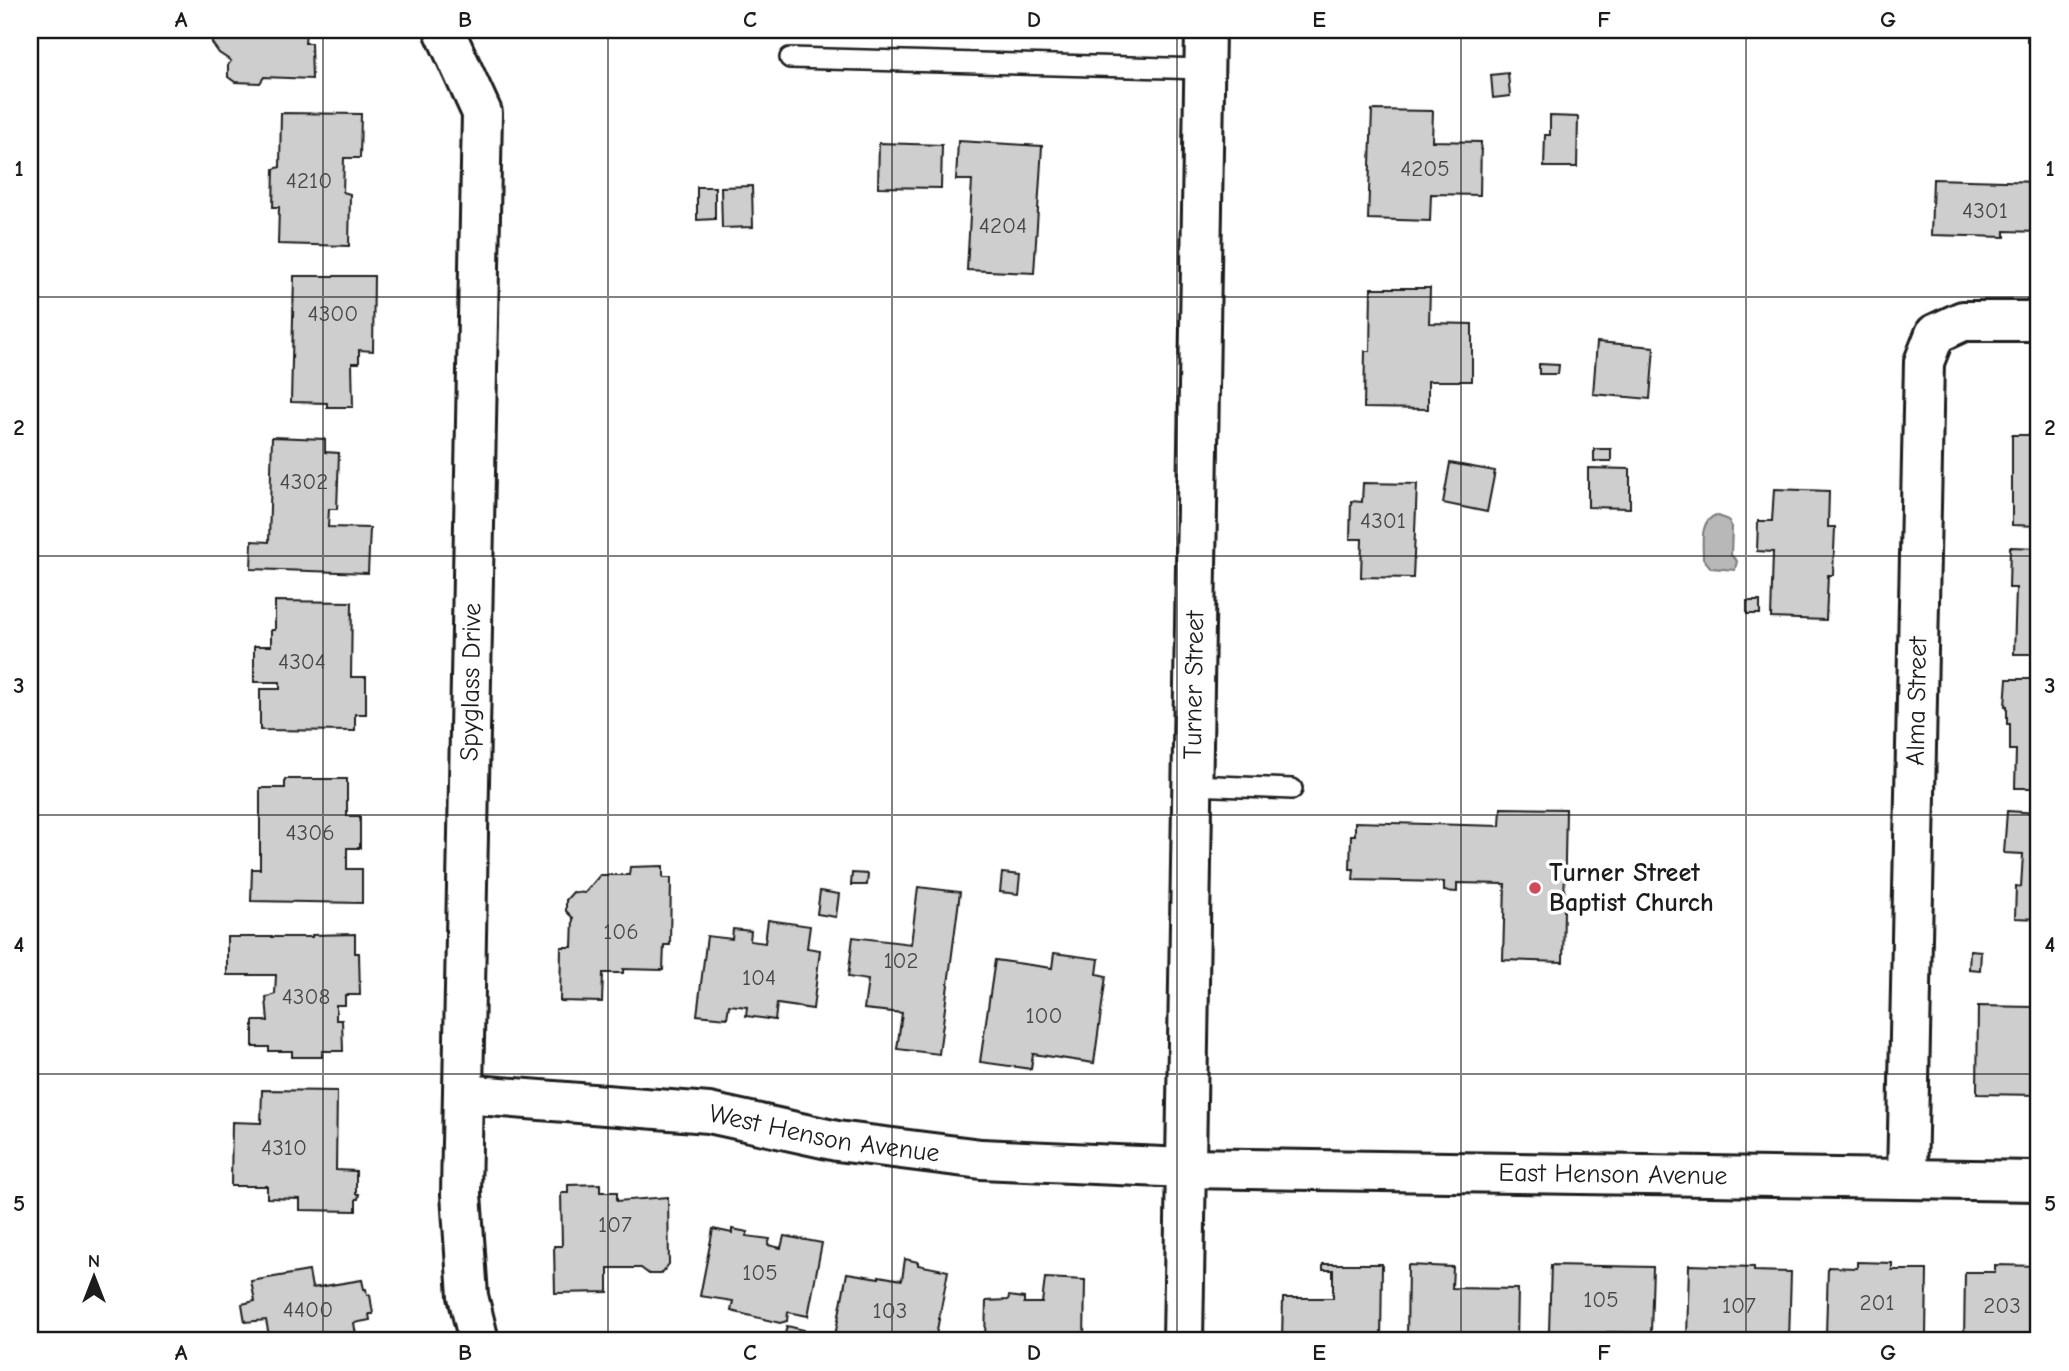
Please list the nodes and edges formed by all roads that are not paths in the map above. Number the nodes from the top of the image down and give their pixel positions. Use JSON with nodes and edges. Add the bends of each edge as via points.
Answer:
{"nodes":[{"id":1,"x":444,"y":30,"type":"edge"},
{"id":2,"x":1206,"y":30,"type":"edge"},
{"id":3,"x":790,"y":58,"type":"dead end"},
{"id":4,"x":1205,"y":69,"type":"junction"},
{"id":5,"x":2039,"y":320,"type":"edge"},
{"id":6,"x":1192,"y":785,"type":"junction"},
{"id":7,"x":1292,"y":789,"type":"dead end"},
{"id":8,"x":463,"y":1094,"type":"junction"},
{"id":9,"x":1186,"y":1168,"type":"junction"},
{"id":10,"x":1907,"y":1179,"type":"junction"},
{"id":11,"x":2039,"y":1181,"type":"edge"},
{"id":12,"x":479,"y":1341,"type":"edge"},
{"id":13,"x":1183,"y":1341,"type":"edge"}],
"edges":[{"from":1,"to":8,"type":"street","name":"Spyglass Drive","via":[[482,113]]},
{"from":2,"to":4,"type":"street","name":"Turner Street"},
{"from":3,"to":4,"type":"lane"},
{"from":4,"to":6,"type":"street","name":"Turner Street"},
{"from":5,"to":10,"type":"street","name":"Alma Street","via":[[1963,320],[1935,334],[1923,362]]},
{"from":6,"to":7,"type":"lane"},
{"from":6,"to":9,"type":"street","name":"Turner Street"},
{"from":8,"to":9,"type":"street","name":"West Henson Avenue","via":[[709,1113],[837,1142],[981,1159]]},
{"from":8,"to":12,"type":"street","name":"Spyglass Drive","via":[[461,1195],[468,1296]]},
{"from":9,"to":10,"type":"street","name":"East Henson Avenue"},
{"from":9,"to":13,"type":"street","name":"Turner Street"},
{"from":10,"to":11,"type":"street","name":"East Henson Avenue"}]}
